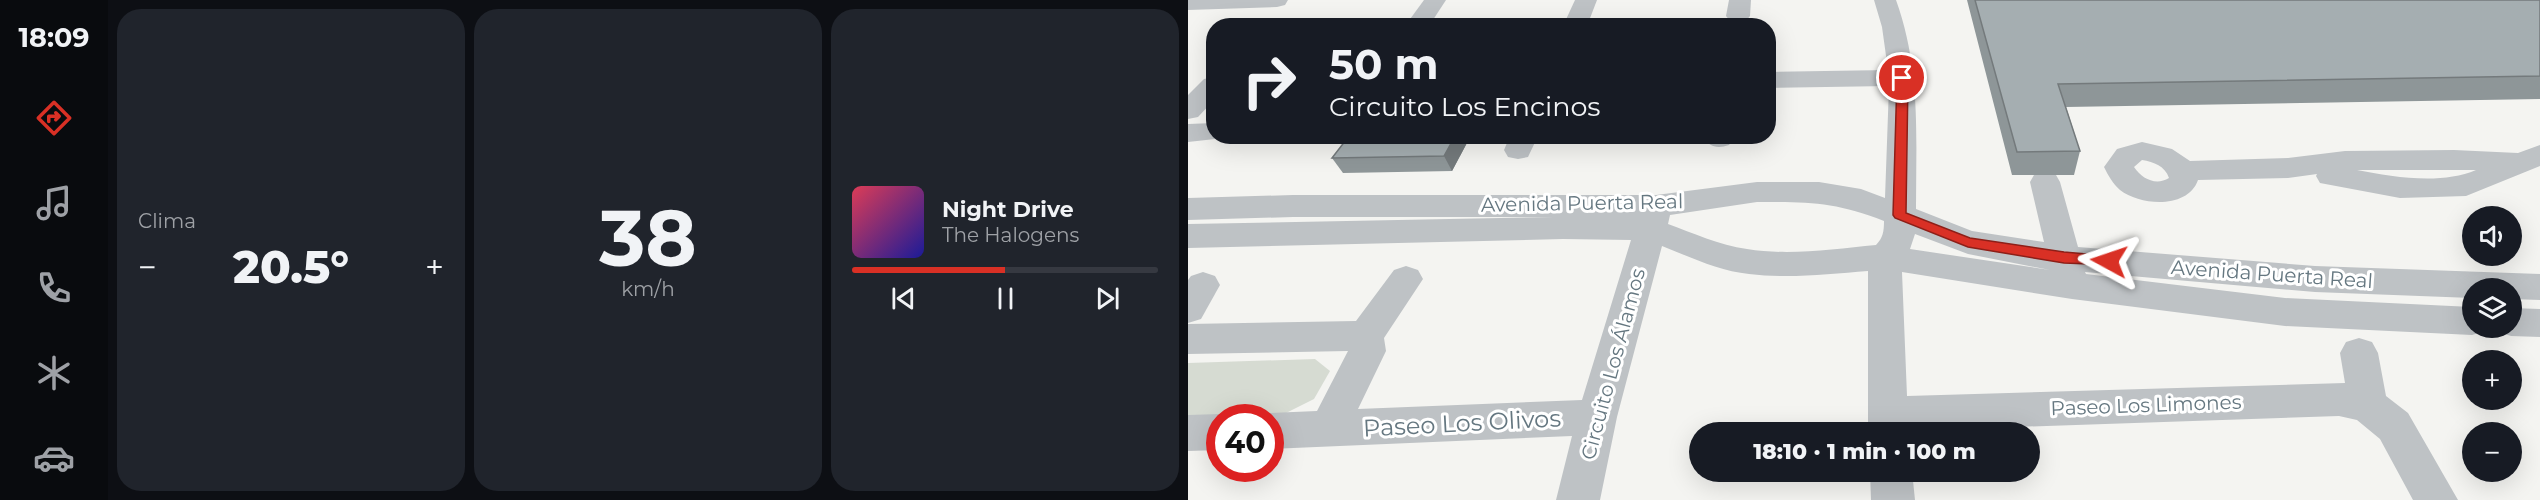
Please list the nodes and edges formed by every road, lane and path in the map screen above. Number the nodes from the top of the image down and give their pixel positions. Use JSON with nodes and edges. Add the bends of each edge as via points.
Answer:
{"nodes":[{"id":1,"x":1277,"y":0,"type":"edge"},
{"id":2,"x":1435,"y":0,"type":"edge"},
{"id":3,"x":1586,"y":0,"type":"edge"},
{"id":4,"x":1885,"y":0,"type":"edge"},
{"id":5,"x":1188,"y":3,"type":"edge"},
{"id":6,"x":1423,"y":18,"type":"edge"},
{"id":7,"x":1578,"y":18,"type":"edge"},
{"id":8,"x":1902,"y":78,"type":"junction"},
{"id":9,"x":1776,"y":80,"type":"edge"},
{"id":10,"x":1188,"y":85,"type":"edge"},
{"id":11,"x":1206,"y":85,"type":"edge"},
{"id":12,"x":1206,"y":92,"type":"edge"},
{"id":13,"x":1188,"y":111,"type":"edge"},
{"id":14,"x":1206,"y":132,"type":"edge"},
{"id":15,"x":1188,"y":133,"type":"edge"},
{"id":16,"x":2534,"y":161,"type":"edge"},
{"id":17,"x":2182,"y":171,"type":"dead end"},
{"id":18,"x":2044,"y":182,"type":"dead end"},
{"id":19,"x":1188,"y":209,"type":"edge"},
{"id":20,"x":1900,"y":215,"type":"junction"},
{"id":21,"x":1653,"y":218,"type":"junction"},
{"id":22,"x":1188,"y":236,"type":"edge"},
{"id":23,"x":1885,"y":257,"type":"junction"},
{"id":24,"x":2068,"y":272,"type":"junction"},
{"id":25,"x":1406,"y":279,"type":"dead end"},
{"id":26,"x":2540,"y":287,"type":"edge"},
{"id":27,"x":2462,"y":321,"type":"edge"},
{"id":28,"x":2522,"y":322,"type":"edge"},
{"id":29,"x":2540,"y":323,"type":"edge"},
{"id":30,"x":1366,"y":336,"type":"junction"},
{"id":31,"x":1188,"y":339,"type":"edge"},
{"id":32,"x":2359,"y":353,"type":"dead end"},
{"id":33,"x":2368,"y":405,"type":"junction"},
{"id":34,"x":1597,"y":417,"type":"junction"},
{"id":35,"x":1888,"y":422,"type":"edge"},
{"id":36,"x":1907,"y":422,"type":"edge"},
{"id":37,"x":1328,"y":429,"type":"junction"},
{"id":38,"x":1284,"y":431,"type":"edge"},
{"id":39,"x":1206,"y":432,"type":"edge"},
{"id":40,"x":1188,"y":433,"type":"edge"},
{"id":41,"x":1892,"y":482,"type":"edge"},
{"id":42,"x":1578,"y":500,"type":"edge"},
{"id":43,"x":1893,"y":500,"type":"edge"},
{"id":44,"x":2436,"y":500,"type":"edge"}],
"edges":[{"from":1,"to":5,"type":"street"},
{"from":2,"to":6,"type":"street"},
{"from":3,"to":7,"type":"street"},
{"from":4,"to":8,"type":"street"},
{"from":8,"to":9,"type":"street"},
{"from":8,"to":20,"type":"street"},
{"from":10,"to":11,"type":"street"},
{"from":12,"to":13,"type":"street"},
{"from":14,"to":15,"type":"street"},
{"from":16,"to":17,"type":"street","via":[[2466,186],[2400,188],[2288,168]]},
{"from":18,"to":24,"type":"street"},
{"from":19,"to":21,"type":"street","name":"Avenida Puerta Real","via":[[1304,206]]},
{"from":20,"to":21,"type":"street","name":"Avenida Puerta Real","via":[[1861,200],[1819,192],[1757,192]]},
{"from":20,"to":23,"type":"street","via":[[1896,245]]},
{"from":20,"to":24,"type":"street","name":"Avenida Puerta Real","via":[[1968,242]]},
{"from":21,"to":22,"type":"street","name":"Avenida Puerta Real","via":[[1551,229]]},
{"from":21,"to":23,"type":"street","name":"Avenida Puerta Real","via":[[1715,254],[1748,262],[1801,264]]},
{"from":21,"to":34,"type":"street","name":"Circuito Los Álamos"},
{"from":23,"to":24,"type":"street","name":"Avenida Puerta Real"},
{"from":23,"to":35,"type":"street"},
{"from":24,"to":26,"type":"street","name":"Avenida Puerta Real"},
{"from":24,"to":27,"type":"street","name":"Avenida Puerta Real","via":[[2285,312]]},
{"from":25,"to":30,"type":"street","name":"Paseo Los Olivos"},
{"from":28,"to":29,"type":"street"},
{"from":30,"to":31,"type":"street"},
{"from":30,"to":37,"type":"street","name":"Paseo Los Olivos","via":[[1367,351]]},
{"from":32,"to":33,"type":"street"},
{"from":33,"to":36,"type":"street","name":"Paseo Los Limones","via":[[2339,399]]},
{"from":33,"to":44,"type":"street","name":"Paseo Los Limones","via":[[2394,426]]},
{"from":34,"to":37,"type":"street","name":"Paseo Los Olivos"},
{"from":34,"to":42,"type":"street","name":"Circuito Los Álamos"},
{"from":37,"to":38,"type":"street","name":"Paseo Los Olivos"},
{"from":39,"to":40,"type":"street"},
{"from":41,"to":43,"type":"street"}]}
